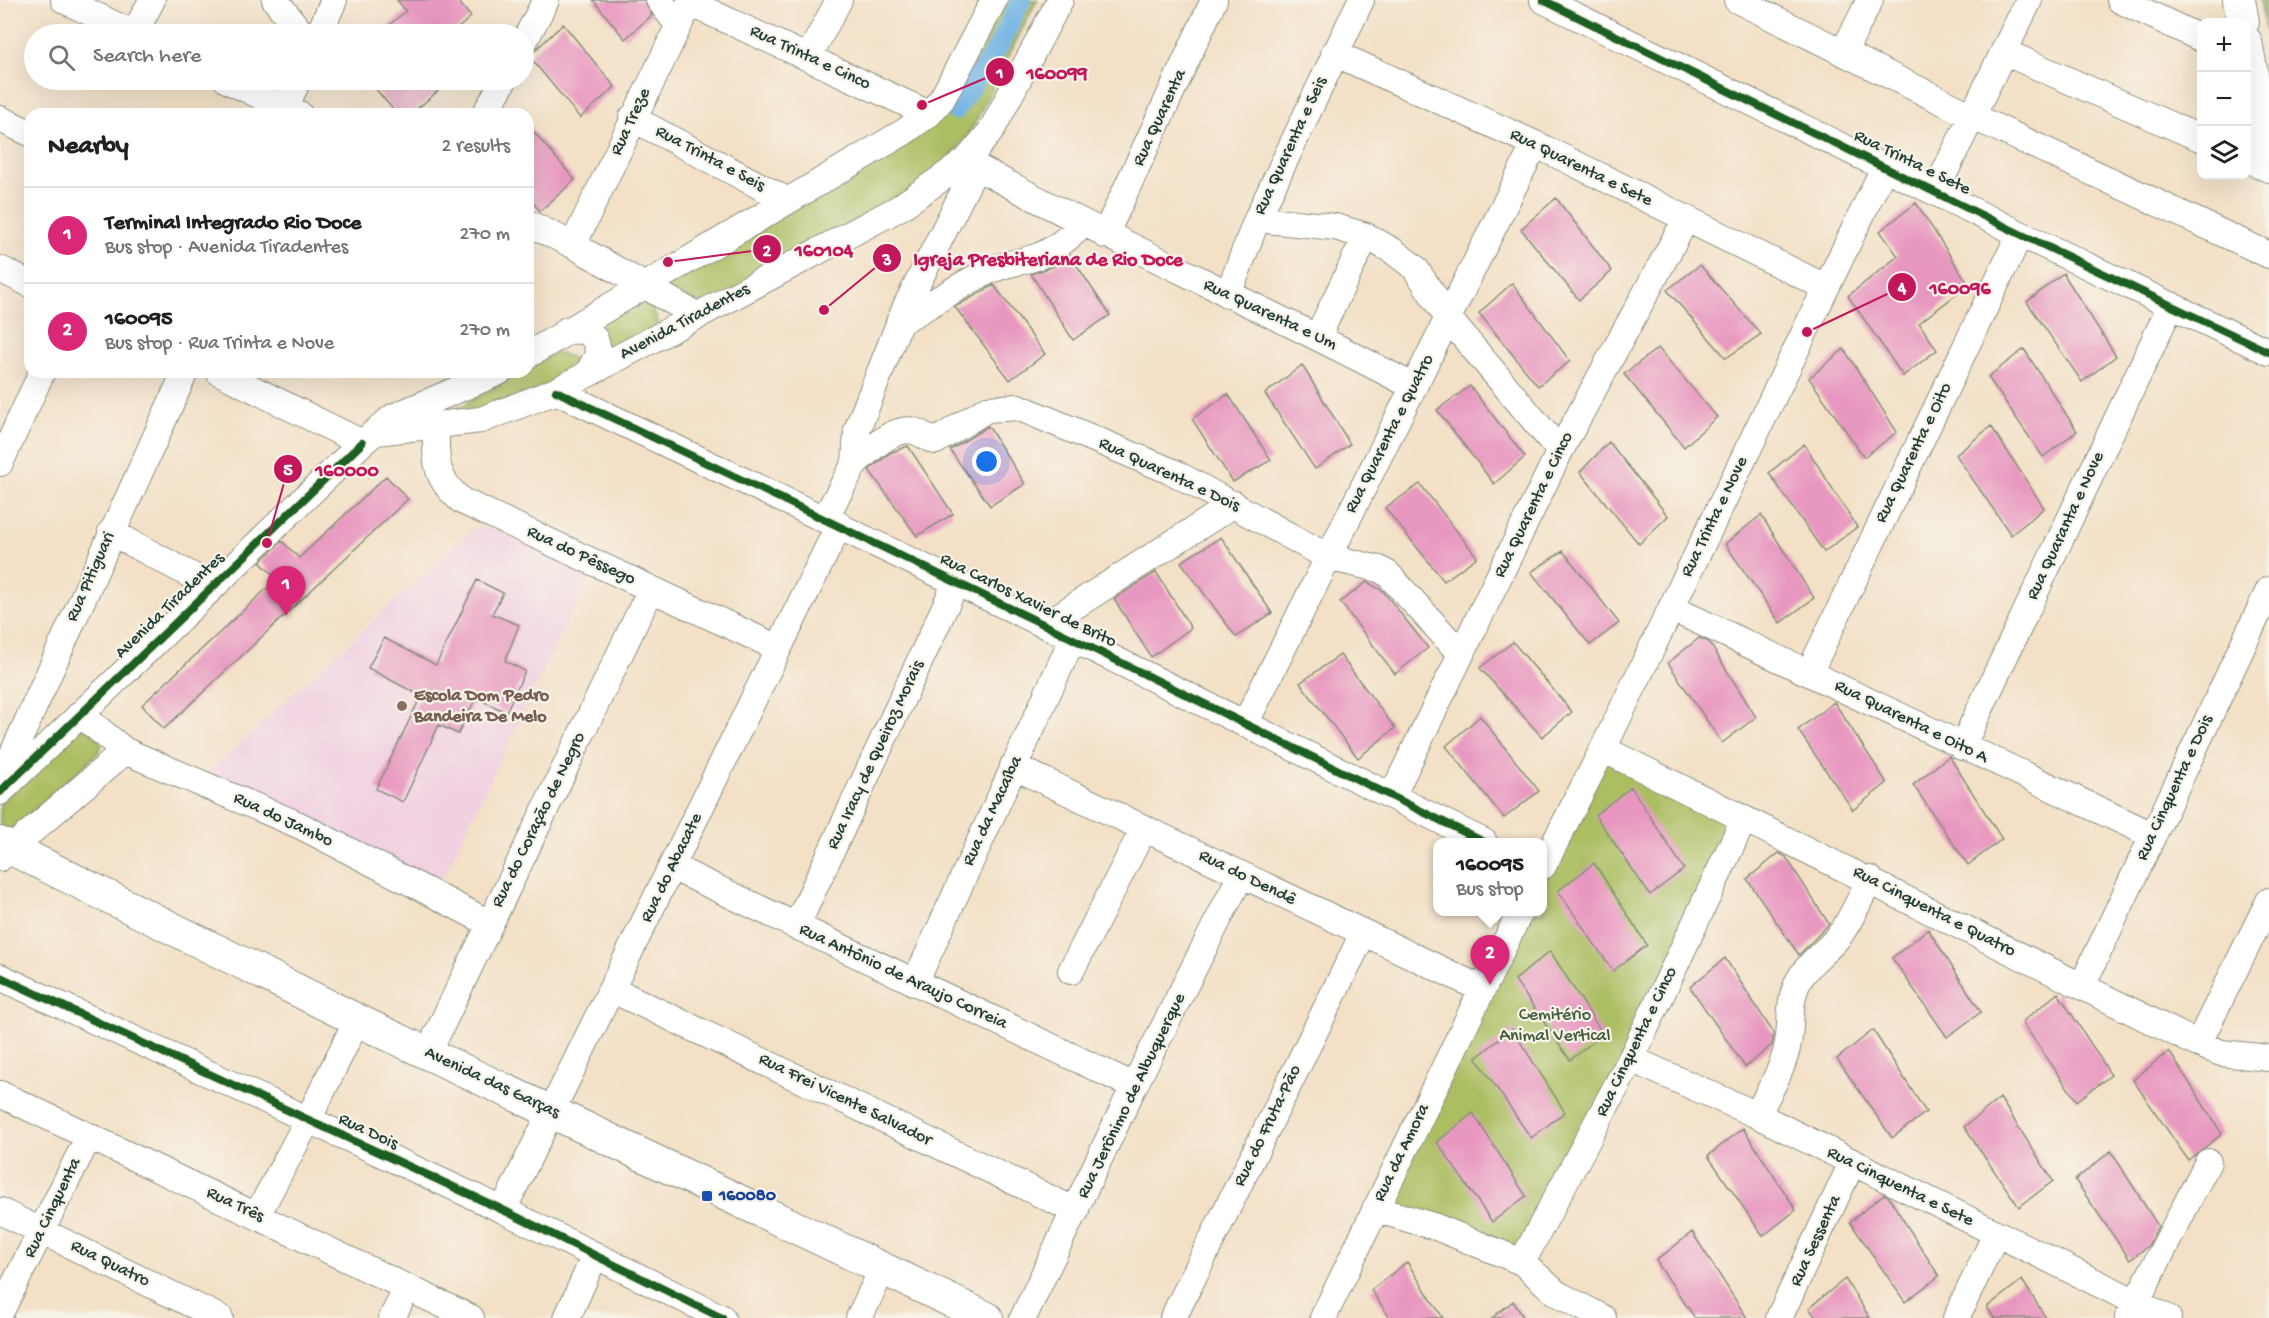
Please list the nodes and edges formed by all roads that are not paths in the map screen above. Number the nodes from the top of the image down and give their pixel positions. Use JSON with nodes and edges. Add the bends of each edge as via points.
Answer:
{"nodes":[{"id":1,"x":63,"y":0,"type":"edge"},
{"id":2,"x":152,"y":0,"type":"edge"},
{"id":3,"x":275,"y":0,"type":"edge"},
{"id":4,"x":334,"y":0,"type":"edge"},
{"id":5,"x":546,"y":0,"type":"edge"},
{"id":6,"x":659,"y":0,"type":"edge"},
{"id":7,"x":839,"y":0,"type":"edge"},
{"id":8,"x":994,"y":0,"type":"edge"},
{"id":9,"x":1060,"y":0,"type":"edge"},
{"id":10,"x":1214,"y":0,"type":"edge"},
{"id":11,"x":1361,"y":0,"type":"edge"},
{"id":12,"x":1737,"y":0,"type":"edge"},
{"id":13,"x":1780,"y":0,"type":"edge"},
{"id":14,"x":1870,"y":0,"type":"edge"},
{"id":15,"x":2029,"y":0,"type":"edge"},
{"id":16,"x":2120,"y":0,"type":"edge"},
{"id":17,"x":2239,"y":0,"type":"edge"},
{"id":18,"x":1549,"y":1,"type":"edge"},
{"id":19,"x":686,"y":9,"type":"edge"},
{"id":20,"x":2242,"y":18,"type":"edge"},
{"id":21,"x":113,"y":24,"type":"edge"},
{"id":22,"x":139,"y":24,"type":"edge"},
{"id":23,"x":294,"y":24,"type":"edge"},
{"id":24,"x":323,"y":24,"type":"edge"},
{"id":25,"x":533,"y":24,"type":"edge"},
{"id":26,"x":2197,"y":37,"type":"edge"},
{"id":27,"x":1813,"y":38,"type":"junction"},
{"id":28,"x":2004,"y":52,"type":"junction"},
{"id":29,"x":1334,"y":53,"type":"junction"},
{"id":30,"x":1843,"y":53,"type":"junction"},
{"id":31,"x":809,"y":56,"type":"junction"},
{"id":32,"x":2251,"y":71,"type":"edge"},
{"id":33,"x":248,"y":90,"type":"edge"},
{"id":34,"x":296,"y":90,"type":"edge"},
{"id":35,"x":498,"y":90,"type":"edge"},
{"id":36,"x":286,"y":108,"type":"edge"},
{"id":37,"x":293,"y":108,"type":"edge"},
{"id":38,"x":488,"y":108,"type":"edge"},
{"id":39,"x":929,"y":114,"type":"junction"},
{"id":40,"x":1972,"y":117,"type":"junction"},
{"id":41,"x":632,"y":118,"type":"junction"},
{"id":42,"x":0,"y":119,"type":"edge"},
{"id":43,"x":24,"y":130,"type":"edge"},
{"id":44,"x":2197,"y":137,"type":"edge"},
{"id":45,"x":1535,"y":144,"type":"junction"},
{"id":46,"x":2251,"y":160,"type":"edge"},
{"id":47,"x":971,"y":164,"type":"junction"},
{"id":48,"x":1885,"y":166,"type":"junction"},
{"id":49,"x":2269,"y":167,"type":"edge"},
{"id":50,"x":1935,"y":192,"type":"junction"},
{"id":51,"x":788,"y":201,"type":"junction"},
{"id":52,"x":1257,"y":219,"type":"junction"},
{"id":53,"x":1686,"y":219,"type":"junction"},
{"id":54,"x":534,"y":226,"type":"edge"},
{"id":55,"x":1095,"y":230,"type":"junction"},
{"id":56,"x":2020,"y":234,"type":"junction"},
{"id":57,"x":1366,"y":236,"type":"junction"},
{"id":58,"x":573,"y":245,"type":"junction"},
{"id":59,"x":2269,"y":255,"type":"edge"},
{"id":60,"x":0,"y":269,"type":"edge"},
{"id":61,"x":24,"y":281,"type":"edge"},
{"id":62,"x":644,"y":286,"type":"junction"},
{"id":63,"x":1825,"y":287,"type":"junction"},
{"id":64,"x":1228,"y":295,"type":"junction"},
{"id":65,"x":2171,"y":305,"type":"junction"},
{"id":66,"x":698,"y":316,"type":"junction"},
{"id":67,"x":1448,"y":318,"type":"junction"},
{"id":68,"x":899,"y":322,"type":"junction"},
{"id":69,"x":567,"y":330,"type":"junction"},
{"id":70,"x":1318,"y":336,"type":"junction"},
{"id":71,"x":534,"y":351,"type":"edge"},
{"id":72,"x":2269,"y":352,"type":"edge"},
{"id":73,"x":588,"y":373,"type":"junction"},
{"id":74,"x":39,"y":378,"type":"edge"},
{"id":75,"x":182,"y":378,"type":"edge"},
{"id":76,"x":233,"y":378,"type":"edge"},
{"id":77,"x":486,"y":378,"type":"edge"},
{"id":78,"x":489,"y":378,"type":"edge"},
{"id":79,"x":1414,"y":387,"type":"junction"},
{"id":80,"x":556,"y":391,"type":"junction"},
{"id":81,"x":436,"y":424,"type":"junction"},
{"id":82,"x":369,"y":437,"type":"junction"},
{"id":83,"x":1560,"y":451,"type":"junction"},
{"id":84,"x":0,"y":463,"type":"edge"},
{"id":85,"x":855,"y":463,"type":"junction"},
{"id":86,"x":1234,"y":504,"type":"junction"},
{"id":87,"x":832,"y":522,"type":"junction"},
{"id":88,"x":111,"y":532,"type":"junction"},
{"id":89,"x":1328,"y":557,"type":"junction"},
{"id":90,"x":956,"y":583,"type":"junction"},
{"id":91,"x":211,"y":586,"type":"junction"},
{"id":92,"x":651,"y":589,"type":"junction"},
{"id":93,"x":2269,"y":590,"type":"edge"},
{"id":94,"x":1671,"y":608,"type":"junction"},
{"id":95,"x":1045,"y":625,"type":"junction"},
{"id":96,"x":1072,"y":640,"type":"junction"},
{"id":97,"x":778,"y":648,"type":"junction"},
{"id":98,"x":1461,"y":654,"type":"junction"},
{"id":99,"x":1809,"y":673,"type":"junction"},
{"id":100,"x":80,"y":714,"type":"junction"},
{"id":101,"x":1245,"y":724,"type":"junction"},
{"id":102,"x":1962,"y":747,"type":"junction"},
{"id":103,"x":1603,"y":748,"type":"junction"},
{"id":104,"x":125,"y":751,"type":"junction"},
{"id":105,"x":1013,"y":766,"type":"junction"},
{"id":106,"x":0,"y":782,"type":"edge"},
{"id":107,"x":0,"y":792,"type":"edge"},
{"id":108,"x":1392,"y":796,"type":"junction"},
{"id":109,"x":1744,"y":819,"type":"junction"},
{"id":110,"x":1144,"y":828,"type":"junction"},
{"id":111,"x":2152,"y":835,"type":"junction"},
{"id":112,"x":1474,"y":838,"type":"edge"},
{"id":113,"x":4,"y":849,"type":"edge"},
{"id":114,"x":1547,"y":856,"type":"edge"},
{"id":115,"x":672,"y":867,"type":"junction"},
{"id":116,"x":1241,"y":875,"type":"junction"},
{"id":117,"x":1870,"y":879,"type":"junction"},
{"id":118,"x":2269,"y":901,"type":"edge"},
{"id":119,"x":1518,"y":916,"type":"edge"},
{"id":120,"x":489,"y":923,"type":"junction"},
{"id":121,"x":796,"y":927,"type":"junction"},
{"id":122,"x":1363,"y":934,"type":"junction"},
{"id":123,"x":1071,"y":971,"type":"dead end"},
{"id":124,"x":0,"y":977,"type":"edge"},
{"id":125,"x":915,"y":983,"type":"junction"},
{"id":126,"x":2082,"y":986,"type":"junction"},
{"id":127,"x":1482,"y":989,"type":"junction"},
{"id":128,"x":613,"y":990,"type":"junction"},
{"id":129,"x":357,"y":1020,"type":"junction"},
{"id":130,"x":2198,"y":1044,"type":"junction"},
{"id":131,"x":428,"y":1053,"type":"junction"},
{"id":132,"x":2269,"y":1058,"type":"edge"},
{"id":133,"x":1631,"y":1059,"type":"junction"},
{"id":134,"x":1134,"y":1086,"type":"junction"},
{"id":135,"x":0,"y":1094,"type":"edge"},
{"id":136,"x":553,"y":1112,"type":"junction"},
{"id":137,"x":1757,"y":1115,"type":"junction"},
{"id":138,"x":308,"y":1120,"type":"junction"},
{"id":139,"x":89,"y":1136,"type":"junction"},
{"id":140,"x":2208,"y":1162,"type":"dead end"},
{"id":141,"x":1852,"y":1163,"type":"junction"},
{"id":142,"x":1375,"y":1209,"type":"junction"},
{"id":143,"x":503,"y":1210,"type":"junction"},
{"id":144,"x":0,"y":1211,"type":"edge"},
{"id":145,"x":1076,"y":1211,"type":"junction"},
{"id":146,"x":257,"y":1215,"type":"junction"},
{"id":147,"x":42,"y":1231,"type":"junction"},
{"id":148,"x":1996,"y":1234,"type":"junction"},
{"id":149,"x":595,"y":1255,"type":"junction"},
{"id":150,"x":1522,"y":1262,"type":"junction"},
{"id":151,"x":883,"y":1268,"type":"junction"},
{"id":152,"x":407,"y":1288,"type":"junction"},
{"id":153,"x":2132,"y":1310,"type":"edge"},
{"id":154,"x":0,"y":1312,"type":"edge"},
{"id":155,"x":220,"y":1318,"type":"edge"},
{"id":156,"x":392,"y":1318,"type":"edge"},
{"id":157,"x":471,"y":1318,"type":"edge"},
{"id":158,"x":567,"y":1318,"type":"edge"},
{"id":159,"x":722,"y":1318,"type":"edge"},
{"id":160,"x":859,"y":1318,"type":"edge"},
{"id":161,"x":987,"y":1318,"type":"edge"},
{"id":162,"x":1023,"y":1318,"type":"edge"},
{"id":163,"x":1173,"y":1318,"type":"edge"},
{"id":164,"x":1323,"y":1318,"type":"edge"},
{"id":165,"x":1604,"y":1318,"type":"edge"},
{"id":166,"x":1779,"y":1318,"type":"edge"},
{"id":167,"x":1956,"y":1318,"type":"edge"},
{"id":168,"x":2168,"y":1318,"type":"edge"}],
"edges":[{"from":1,"to":21,"type":"street"},
{"from":2,"to":22,"type":"street"},
{"from":3,"to":23,"type":"street"},
{"from":4,"to":24,"type":"street"},
{"from":5,"to":25,"type":"street"},
{"from":6,"to":19,"type":"street"},
{"from":7,"to":31,"type":"street"},
{"from":8,"to":39,"type":"street","via":[[942,99]]},
{"from":9,"to":47,"type":"street","name":"Avenida Tiradentes"},
{"from":10,"to":55,"type":"street","name":"Rua Quarenta"},
{"from":11,"to":29,"type":"street","name":"Rua Quarenta e Seis"},
{"from":12,"to":27,"type":"street"},
{"from":13,"to":27,"type":"street"},
{"from":14,"to":30,"type":"street"},
{"from":15,"to":28,"type":"street"},
{"from":16,"to":26,"type":"street"},
{"from":17,"to":20,"type":"main road"},
{"from":18,"to":48,"type":"street","name":"Rua Trinta e Sete"},
{"from":19,"to":31,"type":"street","name":"Rua Trinta e Cinco"},
{"from":19,"to":41,"type":"street","name":"Rua Treze"},
{"from":27,"to":30,"type":"street"},
{"from":28,"to":40,"type":"street"},
{"from":28,"to":44,"type":"street"},
{"from":29,"to":45,"type":"street","name":"Rua Quarenta e Sete"},
{"from":29,"to":52,"type":"street","name":"Rua Quarenta e Seis"},
{"from":30,"to":40,"type":"street"},
{"from":31,"to":39,"type":"street","name":"Rua Trinta e Cinco"},
{"from":32,"to":49,"type":"main road"},
{"from":33,"to":36,"type":"street"},
{"from":34,"to":37,"type":"street"},
{"from":35,"to":38,"type":"street"},
{"from":39,"to":51,"type":"street"},
{"from":40,"to":50,"type":"street"},
{"from":40,"to":59,"type":"street"},
{"from":41,"to":51,"type":"street","name":"Rua Trinta e Seis"},
{"from":41,"to":58,"type":"street","name":"Rua Treze"},
{"from":42,"to":43,"type":"street"},
{"from":45,"to":53,"type":"street","name":"Rua Quarenta e Sete"},
{"from":45,"to":67,"type":"street","name":"Rua Quarenta e Quatro"},
{"from":46,"to":49,"type":"street"},
{"from":47,"to":55,"type":"street","name":"Rua Quarenta e Um"},
{"from":47,"to":66,"type":"street","name":"Avenida Tiradentes"},
{"from":47,"to":68,"type":"street"},
{"from":48,"to":50,"type":"street","name":"Rua Trinta e Sete"},
{"from":48,"to":63,"type":"street","name":"Rua Trinta e Nove"},
{"from":50,"to":56,"type":"street","name":"Rua Trinta e Sete"},
{"from":51,"to":62,"type":"street"},
{"from":52,"to":57,"type":"street","via":[[1335,227]]},
{"from":52,"to":64,"type":"street","name":"Rua Quarenta e Seis"},
{"from":53,"to":63,"type":"street","name":"Rua Quarenta e Sete"},
{"from":53,"to":83,"type":"street","name":"Rua Quarenta e Cinco"},
{"from":54,"to":58,"type":"street"},
{"from":55,"to":64,"type":"street","name":"Rua Quarenta e Um"},
{"from":55,"to":68,"type":"street","via":[[1039,255],[994,268]]},
{"from":56,"to":65,"type":"street","name":"Rua Trinta e Sete"},
{"from":56,"to":99,"type":"street","name":"Rua Quarenta e Oito"},
{"from":57,"to":67,"type":"street","via":[[1414,268]]},
{"from":57,"to":70,"type":"street"},
{"from":58,"to":62,"type":"street"},
{"from":60,"to":61,"type":"street"},
{"from":62,"to":66,"type":"street"},
{"from":62,"to":69,"type":"street"},
{"from":63,"to":94,"type":"street","name":"Rua Trinta e Nove"},
{"from":64,"to":70,"type":"street","name":"Rua Quarenta e Um"},
{"from":65,"to":72,"type":"street","name":"Rua Trinta e Sete"},
{"from":65,"to":102,"type":"street","name":"Rua Quaranta e Nove"},
{"from":66,"to":73,"type":"street","name":"Avenida Tiradentes"},
{"from":67,"to":79,"type":"street","name":"Rua Quarenta e Quatro"},
{"from":67,"to":83,"type":"street"},
{"from":68,"to":85,"type":"street","via":[[856,430]]},
{"from":69,"to":71,"type":"street"},
{"from":69,"to":73,"type":"street","via":[[586,331],[595,339],[599,353]]},
{"from":70,"to":79,"type":"street","name":"Rua Quarenta e Um"},
{"from":73,"to":80,"type":"street","name":"Avenida Tiradentes"},
{"from":74,"to":84,"type":"street"},
{"from":75,"to":88,"type":"street","name":"Rua Pitiguari"},
{"from":76,"to":82,"type":"street"},
{"from":77,"to":82,"type":"street","name":"Avenida Tiradentes","via":[[393,417]]},
{"from":78,"to":81,"type":"street","via":[[454,402]]},
{"from":79,"to":89,"type":"street","name":"Rua Quarenta e Quatro"},
{"from":80,"to":81,"type":"street","name":"Avenida Tiradentes","via":[[481,420]]},
{"from":80,"to":87,"type":"street","name":"Rua Carlos Xavier de Brito"},
{"from":81,"to":82,"type":"street","name":"Avenida Tiradentes"},
{"from":81,"to":92,"type":"street","name":"Rua do Pêssego","via":[[438,473],[447,489],[462,501]]},
{"from":82,"to":91,"type":"street","name":"Avenida Tiradentes"},
{"from":83,"to":98,"type":"street","name":"Rua Quarenta e Cinco"},
{"from":85,"to":86,"type":"street","name":"Rua Quarenta e Dois","via":[[877,444],[903,431],[917,432],[936,441],[987,409],[1018,407],[1175,473]]},
{"from":85,"to":87,"type":"street","name":"Rua do Abacate"},
{"from":86,"to":89,"type":"street","name":"Rua Quarenta e Dois"},
{"from":86,"to":95,"type":"street"},
{"from":87,"to":90,"type":"street","name":"Rua Carlos Xavier de Brito"},
{"from":87,"to":97,"type":"street","name":"Rua do Abacate"},
{"from":88,"to":91,"type":"street"},
{"from":88,"to":106,"type":"street","name":"Rua Pitiguari"},
{"from":89,"to":98,"type":"street","name":"Rua Quarenta e Dois","via":[[1388,574]]},
{"from":89,"to":101,"type":"street","name":"Rua Quarenta e Quatro"},
{"from":90,"to":95,"type":"street","name":"Rua Carlos Xavier de Brito"},
{"from":90,"to":121,"type":"street","name":"Rua Iracy de Queiroz Morais"},
{"from":91,"to":100,"type":"street","name":"Avenida Tiradentes"},
{"from":92,"to":97,"type":"street","name":"Rua do Pêssego"},
{"from":92,"to":120,"type":"street","name":"Rua do Coração de Negro"},
{"from":93,"to":111,"type":"street","name":"Rua Cinquenta e Dois"},
{"from":94,"to":99,"type":"street","name":"Rua Quarenta e Oito A"},
{"from":94,"to":103,"type":"street","name":"Rua Trinta e Nove"},
{"from":95,"to":96,"type":"street","name":"Rua Carlos Xavier de Brito"},
{"from":96,"to":101,"type":"street","name":"Rua Carlos Xavier de Brito"},
{"from":96,"to":105,"type":"street","name":"Rua da Macaíba"},
{"from":97,"to":115,"type":"street","name":"Rua do Abacate"},
{"from":98,"to":108,"type":"street","name":"Rua Quarenta e Cinco"},
{"from":99,"to":102,"type":"street","name":"Rua Quarenta e Oito A"},
{"from":100,"to":104,"type":"street","name":"Rua do Jambo"},
{"from":100,"to":107,"type":"street","name":"Avenida Tiradentes"},
{"from":101,"to":108,"type":"street","name":"Rua Carlos Xavier de Brito"},
{"from":102,"to":111,"type":"street","name":"Rua Quarenta e Oito A"},
{"from":103,"to":109,"type":"street","name":"Rua Cinquenta e Quatro"},
{"from":103,"to":114,"type":"street","name":"Rua Trinta e Nove"},
{"from":104,"to":113,"type":"street"},
{"from":104,"to":120,"type":"street","name":"Rua do Jambo","via":[[301,826]]},
{"from":105,"to":110,"type":"street","name":"Rua do Dendê"},
{"from":105,"to":125,"type":"street","name":"Rua da Macaíba"},
{"from":108,"to":112,"type":"street","name":"Rua Carlos Xavier de Brito"},
{"from":109,"to":117,"type":"street","name":"Rua Cinquenta e Quatro"},
{"from":109,"to":133,"type":"street","name":"Rua Cinquenta e Cinco"},
{"from":110,"to":116,"type":"street","name":"Rua do Dendê"},
{"from":110,"to":123,"type":"street"},
{"from":111,"to":126,"type":"street","name":"Rua Cinquenta e Dois"},
{"from":113,"to":129,"type":"main road","name":"Avenida das Garças"},
{"from":115,"to":121,"type":"street","name":"Rua Antônio de Araujo Correia"},
{"from":115,"to":128,"type":"street","name":"Rua do Abacate"},
{"from":116,"to":122,"type":"street","name":"Rua do Dendê"},
{"from":116,"to":134,"type":"street","name":"Rua Jerônimo de Albuquerque"},
{"from":117,"to":126,"type":"street","name":"Rua Cinquenta e Quatro"},
{"from":117,"to":137,"type":"street","via":[[1847,924],[1810,963],[1797,983],[1790,1002],[1784,1058]]},
{"from":118,"to":130,"type":"street"},
{"from":119,"to":127,"type":"street"},
{"from":120,"to":131,"type":"street","name":"Rua do Coração de Negro"},
{"from":121,"to":125,"type":"street","name":"Rua Antônio de Araujo Correia"},
{"from":122,"to":127,"type":"street","name":"Rua do Dendê"},
{"from":122,"to":163,"type":"street","name":"Rua do Fruta-Pão"},
{"from":124,"to":138,"type":"street","name":"Rua Dois"},
{"from":125,"to":134,"type":"street","name":"Rua Antônio de Araujo Correia"},
{"from":126,"to":130,"type":"street","name":"Rua Cinquenta e Quatro"},
{"from":127,"to":142,"type":"street","name":"Rua da Amora"},
{"from":128,"to":136,"type":"street","name":"Rua do Abacate"},
{"from":128,"to":145,"type":"street","name":"Rua Frei Vicente Salvador"},
{"from":129,"to":131,"type":"main road","name":"Avenida das Garças"},
{"from":129,"to":138,"type":"street"},
{"from":130,"to":132,"type":"street","name":"Rua Cinquenta e Quatro","via":[[2221,1053]]},
{"from":131,"to":136,"type":"main road","name":"Avenida das Garças"},
{"from":133,"to":137,"type":"street","name":"Rua Cinquenta e Sete"},
{"from":133,"to":150,"type":"street","name":"Rua Cinquenta e Cinco"},
{"from":134,"to":145,"type":"street","name":"Rua Jerônimo de Albuquerque"},
{"from":135,"to":139,"type":"street","name":"Rua Três"},
{"from":136,"to":143,"type":"street","name":"Rua do Abacate"},
{"from":136,"to":151,"type":"main road","name":"Avenida das Garças"},
{"from":137,"to":141,"type":"street","name":"Rua Cinquenta e Sete"},
{"from":138,"to":143,"type":"street","name":"Rua Dois"},
{"from":138,"to":146,"type":"street"},
{"from":139,"to":146,"type":"street","name":"Rua Três"},
{"from":139,"to":147,"type":"street","name":"Rua Cinquenta"},
{"from":140,"to":153,"type":"street"},
{"from":141,"to":148,"type":"street","name":"Rua Cinquenta e Sete"},
{"from":141,"to":166,"type":"street","name":"Rua Sessenta"},
{"from":142,"to":150,"type":"street","via":[[1436,1227]]},
{"from":142,"to":164,"type":"street","name":"Rua da Amora"},
{"from":143,"to":149,"type":"street","name":"Rua Dois"},
{"from":144,"to":147,"type":"street","name":"Rua Quatro"},
{"from":145,"to":162,"type":"street","name":"Rua Jerônimo de Albuquerque"},
{"from":146,"to":152,"type":"street","name":"Rua Três"},
{"from":147,"to":154,"type":"street","name":"Rua Cinquenta"},
{"from":147,"to":155,"type":"street","name":"Rua Quatro"},
{"from":148,"to":153,"type":"street","name":"Rua Cinquenta e Sete"},
{"from":148,"to":167,"type":"street"},
{"from":149,"to":158,"type":"street"},
{"from":149,"to":159,"type":"street","name":"Rua Dois"},
{"from":150,"to":165,"type":"street","via":[[1556,1293]]},
{"from":151,"to":160,"type":"street"},
{"from":151,"to":161,"type":"main road","name":"Avenida das Garças"},
{"from":152,"to":156,"type":"street"},
{"from":152,"to":157,"type":"street","name":"Rua Três"},
{"from":153,"to":168,"type":"street","name":"Rua Cinquenta e Sete"}]}
